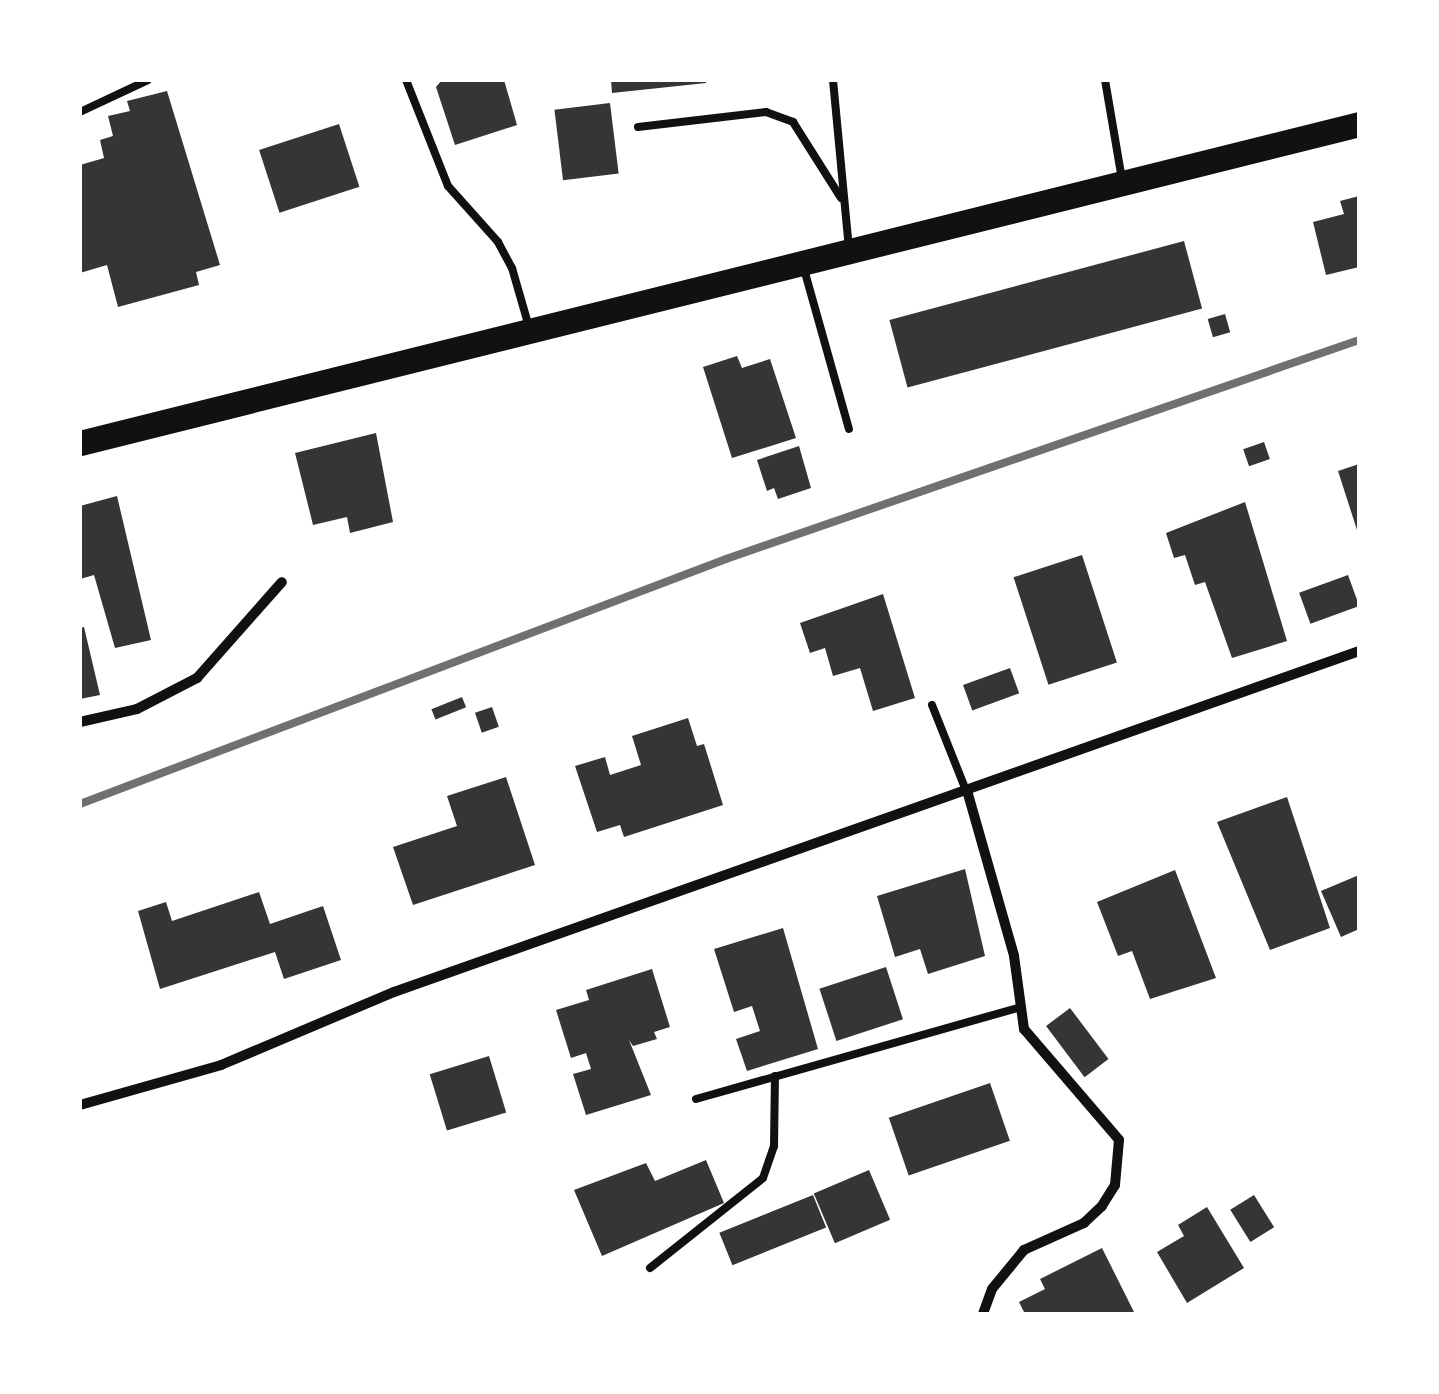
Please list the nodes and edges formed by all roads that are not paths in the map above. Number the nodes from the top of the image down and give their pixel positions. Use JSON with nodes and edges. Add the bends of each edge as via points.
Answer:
{"nodes":[{"id":1,"x":148,"y":80,"type":"edge"},
{"id":2,"x":406,"y":80,"type":"edge"},
{"id":3,"x":834,"y":80,"type":"edge"},
{"id":4,"x":1105,"y":80,"type":"edge"},
{"id":5,"x":80,"y":112,"type":"edge"},
{"id":6,"x":1359,"y":124,"type":"edge"},
{"id":7,"x":638,"y":127,"type":"dead end"},
{"id":8,"x":1123,"y":183,"type":"junction"},
{"id":9,"x":842,"y":198,"type":"junction"},
{"id":10,"x":848,"y":248,"type":"junction"},
{"id":11,"x":801,"y":260,"type":"junction"},
{"id":12,"x":530,"y":330,"type":"junction"},
{"id":13,"x":849,"y":429,"type":"dead end"},
{"id":14,"x":80,"y":443,"type":"edge"},
{"id":15,"x":282,"y":582,"type":"dead end"},
{"id":16,"x":1359,"y":651,"type":"edge"},
{"id":17,"x":932,"y":705,"type":"dead end"},
{"id":18,"x":80,"y":722,"type":"edge"},
{"id":19,"x":968,"y":794,"type":"junction"},
{"id":20,"x":1018,"y":1008,"type":"junction"},
{"id":21,"x":775,"y":1076,"type":"junction"},
{"id":22,"x":696,"y":1099,"type":"dead end"},
{"id":23,"x":80,"y":1105,"type":"edge"},
{"id":24,"x":650,"y":1268,"type":"dead end"},
{"id":25,"x":982,"y":1314,"type":"edge"}],
"edges":[{"from":1,"to":5,"type":"lane"},
{"from":2,"to":12,"type":"lane","via":[[448,186],[512,268]]},
{"from":3,"to":9,"type":"lane"},
{"from":4,"to":8,"type":"lane"},
{"from":6,"to":8,"type":"main road"},
{"from":7,"to":9,"type":"lane","via":[[766,112],[793,122]]},
{"from":8,"to":10,"type":"main road"},
{"from":9,"to":10,"type":"lane"},
{"from":10,"to":11,"type":"main road"},
{"from":11,"to":12,"type":"main road"},
{"from":11,"to":13,"type":"lane"},
{"from":12,"to":14,"type":"main road"},
{"from":15,"to":18,"type":"street","via":[[197,678],[138,709]]},
{"from":16,"to":19,"type":"street"},
{"from":17,"to":19,"type":"lane"},
{"from":19,"to":20,"type":"street","via":[[1014,956]]},
{"from":19,"to":23,"type":"street","via":[[394,992],[205,1070]]},
{"from":20,"to":21,"type":"lane"},
{"from":20,"to":25,"type":"street","via":[[1036,1047],[1113,1126],[1120,1161],[1102,1206],[1084,1223],[1024,1250],[1007,1266]]},
{"from":21,"to":22,"type":"lane"},
{"from":21,"to":24,"type":"lane","via":[[774,1146],[763,1178]]}]}
